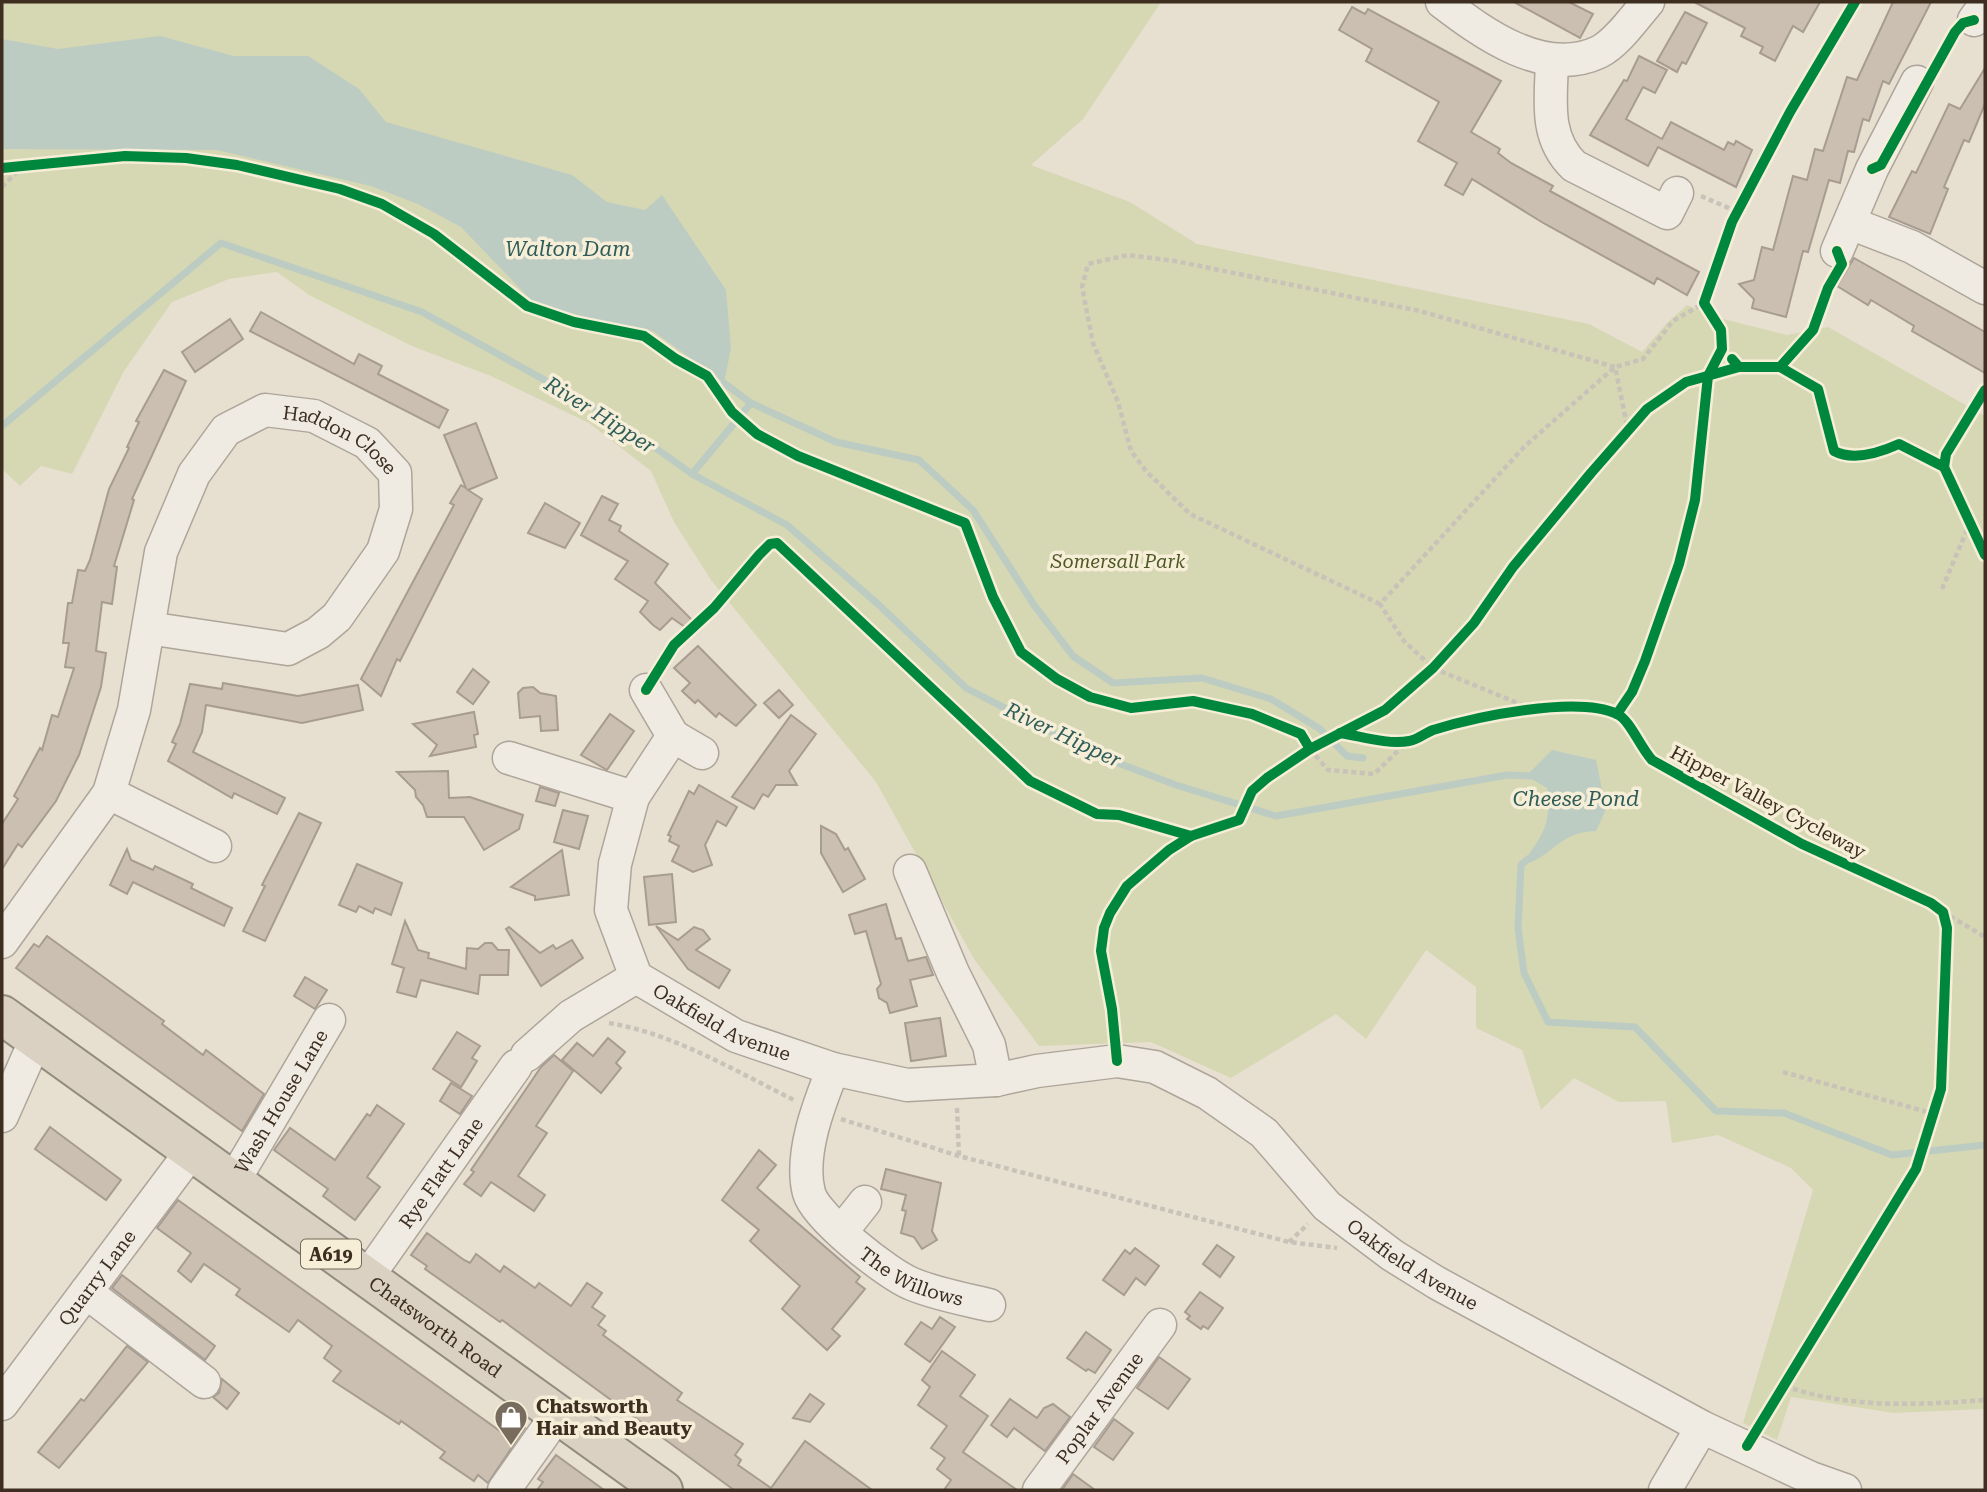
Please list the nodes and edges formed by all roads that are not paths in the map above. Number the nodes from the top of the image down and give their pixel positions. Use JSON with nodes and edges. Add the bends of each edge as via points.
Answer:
{"nodes":[{"id":1,"x":1442,"y":2,"type":"edge"},
{"id":2,"x":1648,"y":2,"type":"edge"},
{"id":3,"x":1552,"y":61,"type":"junction"},
{"id":4,"x":1920,"y":95,"type":"dead end"},
{"id":5,"x":1677,"y":193,"type":"dead end"},
{"id":6,"x":1985,"y":288,"type":"edge"},
{"id":7,"x":148,"y":628,"type":"junction"},
{"id":8,"x":646,"y":690,"type":"dead end"},
{"id":9,"x":673,"y":736,"type":"junction"},
{"id":10,"x":702,"y":752,"type":"dead end"},
{"id":11,"x":509,"y":758,"type":"dead end"},
{"id":12,"x":109,"y":793,"type":"junction"},
{"id":13,"x":633,"y":797,"type":"junction"},
{"id":14,"x":215,"y":846,"type":"dead end"},
{"id":15,"x":910,"y":871,"type":"dead end"},
{"id":16,"x":2,"y":942,"type":"edge"},
{"id":17,"x":636,"y":977,"type":"junction"},
{"id":18,"x":2,"y":1015,"type":"edge"},
{"id":19,"x":329,"y":1020,"type":"dead end"},
{"id":20,"x":36,"y":1039,"type":"junction"},
{"id":21,"x":833,"y":1069,"type":"junction"},
{"id":22,"x":996,"y":1080,"type":"junction"},
{"id":23,"x":2,"y":1116,"type":"edge"},
{"id":24,"x":191,"y":1152,"type":"junction"},
{"id":25,"x":233,"y":1182,"type":"junction"},
{"id":26,"x":865,"y":1202,"type":"dead end"},
{"id":27,"x":842,"y":1231,"type":"junction"},
{"id":28,"x":366,"y":1279,"type":"junction"},
{"id":29,"x":86,"y":1292,"type":"junction"},
{"id":30,"x":989,"y":1305,"type":"dead end"},
{"id":31,"x":1160,"y":1325,"type":"dead end"},
{"id":32,"x":204,"y":1382,"type":"dead end"},
{"id":33,"x":2,"y":1404,"type":"edge"},
{"id":34,"x":557,"y":1415,"type":"junction"},
{"id":35,"x":1702,"y":1427,"type":"junction"},
{"id":36,"x":504,"y":1490,"type":"edge"},
{"id":37,"x":663,"y":1490,"type":"edge"},
{"id":38,"x":1039,"y":1490,"type":"edge"},
{"id":39,"x":1665,"y":1490,"type":"edge"},
{"id":40,"x":1845,"y":1490,"type":"edge"}],
"edges":[{"from":1,"to":3,"type":"street","via":[[1528,55]]},
{"from":2,"to":3,"type":"street","via":[[1601,51]]},
{"from":3,"to":5,"type":"street","via":[[1550,119],[1553,139],[1563,156],[1667,213]]},
{"from":4,"to":6,"type":"street","via":[[1890,168],[1870,174],[1843,237],[1912,247]]},
{"from":7,"to":7,"type":"street","name":"Haddon Close","via":[[161,552],[175,513],[194,474],[226,430],[265,410],[314,416],[367,443],[395,473],[396,509],[383,551],[337,617],[318,633],[288,649]]},
{"from":7,"to":12,"type":"street","name":"Haddon Close","via":[[134,710]]},
{"from":8,"to":9,"type":"street"},
{"from":9,"to":10,"type":"street"},
{"from":9,"to":13,"type":"street","name":"Oakfield Avenue"},
{"from":11,"to":13,"type":"street"},
{"from":12,"to":14,"type":"street"},
{"from":12,"to":16,"type":"street","name":"Haddon Close"},
{"from":13,"to":17,"type":"street","name":"Oakfield Avenue","via":[[615,864],[611,911]]},
{"from":15,"to":22,"type":"street","via":[[989,1045]]},
{"from":17,"to":21,"type":"street","name":"Oakfield Avenue","via":[[736,1036]]},
{"from":17,"to":28,"type":"street","name":"Rye Flatt Lane","via":[[570,1016],[522,1060]]},
{"from":18,"to":20,"type":"highway","name":"Chatsworth Road","number":"A619"},
{"from":19,"to":25,"type":"street","name":"Wash House Lane"},
{"from":20,"to":23,"type":"street"},
{"from":20,"to":24,"type":"highway","name":"Chatsworth Road","number":"A619"},
{"from":21,"to":22,"type":"street","name":"Oakfield Avenue","via":[[907,1085]]},
{"from":21,"to":27,"type":"street","name":"The Willows","via":[[810,1142],[809,1194]]},
{"from":22,"to":35,"type":"street","name":"Oakfield Avenue","via":[[1117,1061],[1155,1068],[1207,1093],[1264,1133],[1327,1206],[1392,1255]]},
{"from":24,"to":25,"type":"highway","name":"Chatsworth Road","number":"A619"},
{"from":24,"to":29,"type":"street","name":"Quarry Lane"},
{"from":25,"to":28,"type":"highway","name":"Chatsworth Road","number":"A619"},
{"from":26,"to":27,"type":"street","name":"The Willows"},
{"from":27,"to":30,"type":"street","name":"The Willows","via":[[913,1285]]},
{"from":28,"to":34,"type":"highway","name":"Chatsworth Road","number":"A619"},
{"from":29,"to":32,"type":"street"},
{"from":29,"to":33,"type":"street","name":"Quarry Lane"},
{"from":31,"to":38,"type":"street","name":"Poplar Avenue"},
{"from":34,"to":36,"type":"street"},
{"from":34,"to":37,"type":"highway","name":"Chatsworth Road","number":"A619"},
{"from":35,"to":39,"type":"street"},
{"from":35,"to":40,"type":"street","name":"Oakfield Avenue"}]}
